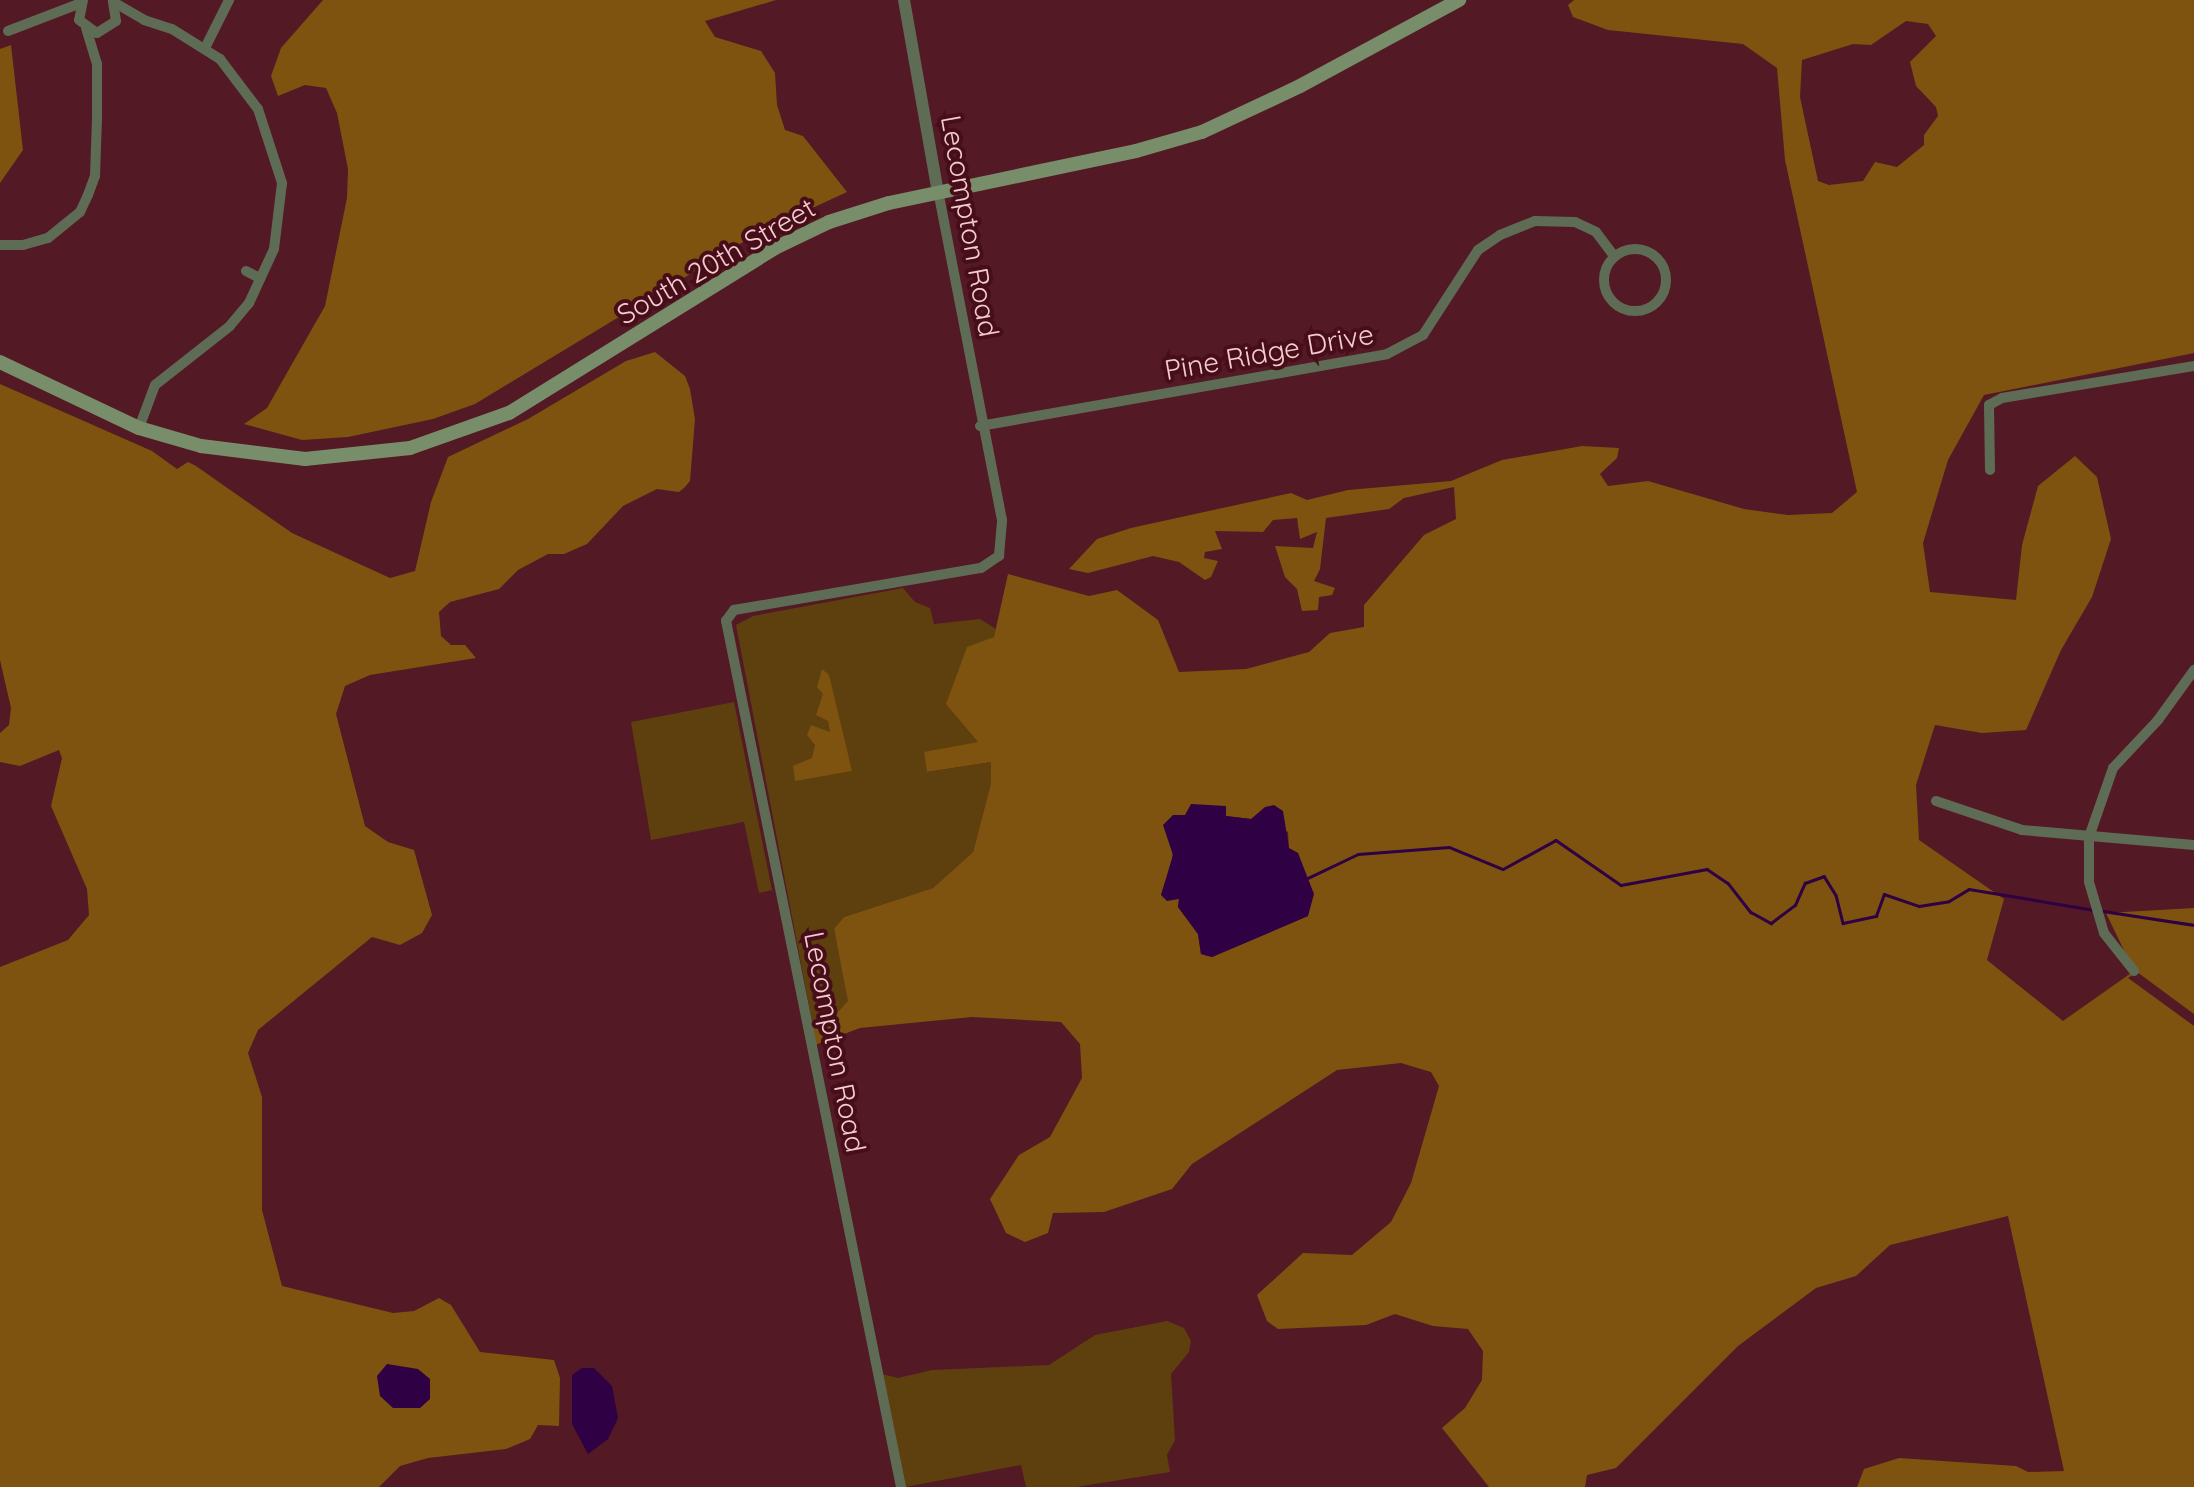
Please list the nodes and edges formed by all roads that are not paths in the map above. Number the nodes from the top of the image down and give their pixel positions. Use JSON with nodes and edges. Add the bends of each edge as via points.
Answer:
{"nodes":[{"id":1,"x":229,"y":0,"type":"edge"},
{"id":2,"x":904,"y":0,"type":"edge"},
{"id":3,"x":1458,"y":0,"type":"edge"},
{"id":4,"x":82,"y":2,"type":"edge"},
{"id":5,"x":114,"y":2,"type":"edge"},
{"id":6,"x":42,"y":20,"type":"junction"},
{"id":7,"x":144,"y":20,"type":"junction"},
{"id":8,"x":84,"y":27,"type":"junction"},
{"id":9,"x":110,"y":28,"type":"junction"},
{"id":10,"x":8,"y":31,"type":"dead end"},
{"id":11,"x":205,"y":48,"type":"junction"},
{"id":12,"x":96,"y":64,"type":"junction"},
{"id":13,"x":938,"y":192,"type":"junction"},
{"id":14,"x":0,"y":245,"type":"edge"},
{"id":15,"x":1615,"y":257,"type":"junction"},
{"id":16,"x":246,"y":271,"type":"dead end"},
{"id":17,"x":260,"y":278,"type":"junction"},
{"id":18,"x":0,"y":362,"type":"edge"},
{"id":19,"x":2194,"y":366,"type":"edge"},
{"id":20,"x":980,"y":426,"type":"junction"},
{"id":21,"x":139,"y":428,"type":"junction"},
{"id":22,"x":1990,"y":470,"type":"dead end"},
{"id":23,"x":2194,"y":670,"type":"edge"},
{"id":24,"x":1936,"y":801,"type":"dead end"},
{"id":25,"x":2089,"y":837,"type":"junction"},
{"id":26,"x":2194,"y":845,"type":"edge"},
{"id":27,"x":2134,"y":971,"type":"dead end"},
{"id":28,"x":901,"y":1487,"type":"edge"}],
"edges":[{"from":1,"to":11,"type":"street"},
{"from":2,"to":13,"type":"street","name":"Lecompton Road"},
{"from":3,"to":13,"type":"main road","name":"South 20th Street","via":[[1202,132]]},
{"from":4,"to":6,"type":"street"},
{"from":4,"to":8,"type":"street"},
{"from":5,"to":7,"type":"street"},
{"from":5,"to":9,"type":"street"},
{"from":6,"to":8,"type":"street"},
{"from":6,"to":10,"type":"street"},
{"from":7,"to":9,"type":"street"},
{"from":7,"to":11,"type":"street"},
{"from":8,"to":9,"type":"street"},
{"from":8,"to":12,"type":"street"},
{"from":9,"to":12,"type":"street"},
{"from":11,"to":17,"type":"street","via":[[242,82],[277,157],[279,226]]},
{"from":12,"to":14,"type":"street","via":[[94,176],[80,212],[51,244]]},
{"from":13,"to":20,"type":"street","name":"Lecompton Road"},
{"from":13,"to":21,"type":"main road","name":"South 20th Street","via":[[803,234],[534,399],[445,438],[373,454],[305,459],[201,446]]},
{"from":15,"to":15,"type":"street","via":[[1637,250],[1661,264],[1666,282],[1653,306],[1636,312],[1612,301],[1604,276]]},
{"from":15,"to":20,"type":"street","name":"Pine Ridge Drive","via":[[1596,232],[1575,222],[1536,221],[1478,250],[1422,335],[1387,354]]},
{"from":16,"to":17,"type":"street"},
{"from":17,"to":21,"type":"street","via":[[230,326],[156,385]]},
{"from":18,"to":21,"type":"main road","name":"South 20th Street"},
{"from":19,"to":22,"type":"street","via":[[1989,404]]},
{"from":20,"to":28,"type":"street","name":"Lecompton Road","via":[[1003,535],[999,556],[981,568],[734,610],[726,621]]},
{"from":23,"to":25,"type":"street","via":[[2113,768]]},
{"from":24,"to":25,"type":"street","via":[[2022,830]]},
{"from":25,"to":26,"type":"street"},
{"from":25,"to":27,"type":"street","via":[[2095,908],[2116,953]]}]}
